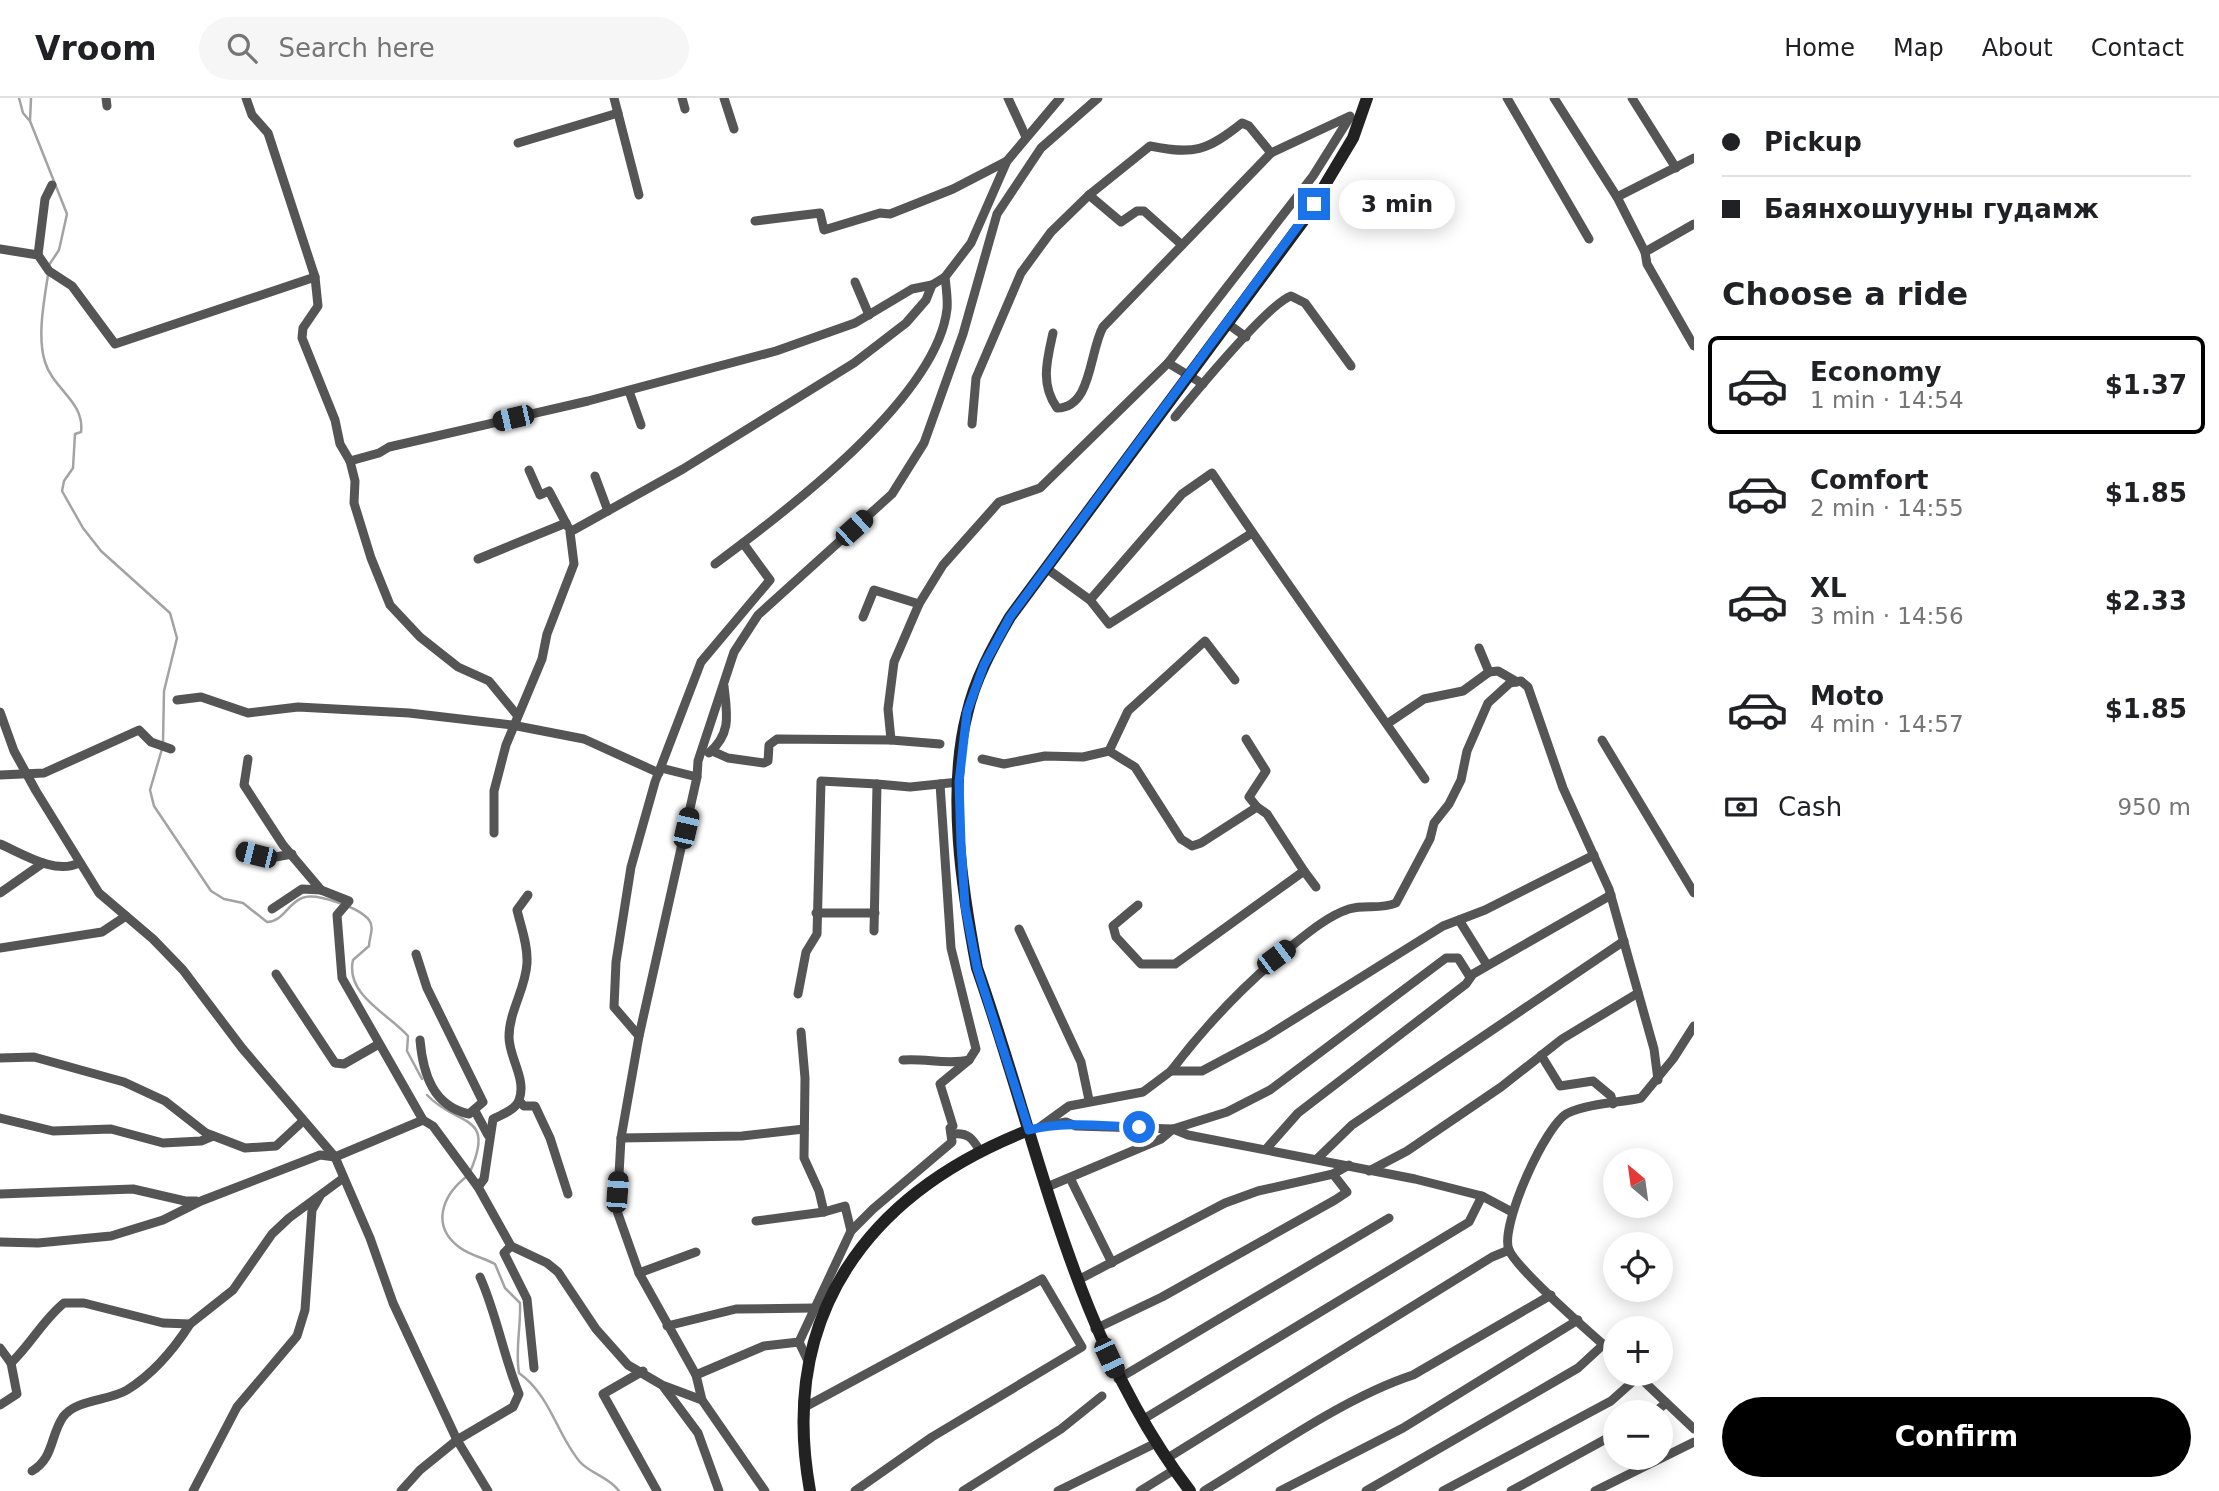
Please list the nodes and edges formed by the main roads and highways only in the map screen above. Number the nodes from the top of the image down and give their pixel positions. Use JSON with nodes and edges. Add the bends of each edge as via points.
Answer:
{"nodes":[{"id":1,"x":1366,"y":102,"type":"edge"},
{"id":2,"x":1034,"y":1129,"type":"junction"},
{"id":3,"x":810,"y":1491,"type":"edge"},
{"id":4,"x":1190,"y":1491,"type":"edge"}],
"edges":[{"from":1,"to":2,"type":"main road","via":[[1335,172],[1304,220],[1010,617],[984,665],[965,723],[959,782],[965,906],[977,968]]},
{"from":2,"to":3,"type":"main road","via":[[980,1151],[918,1189],[869,1237],[835,1290],[808,1363],[803,1408]]},
{"from":2,"to":4,"type":"main road","via":[[1047,1188],[1095,1329],[1142,1420]]}]}
